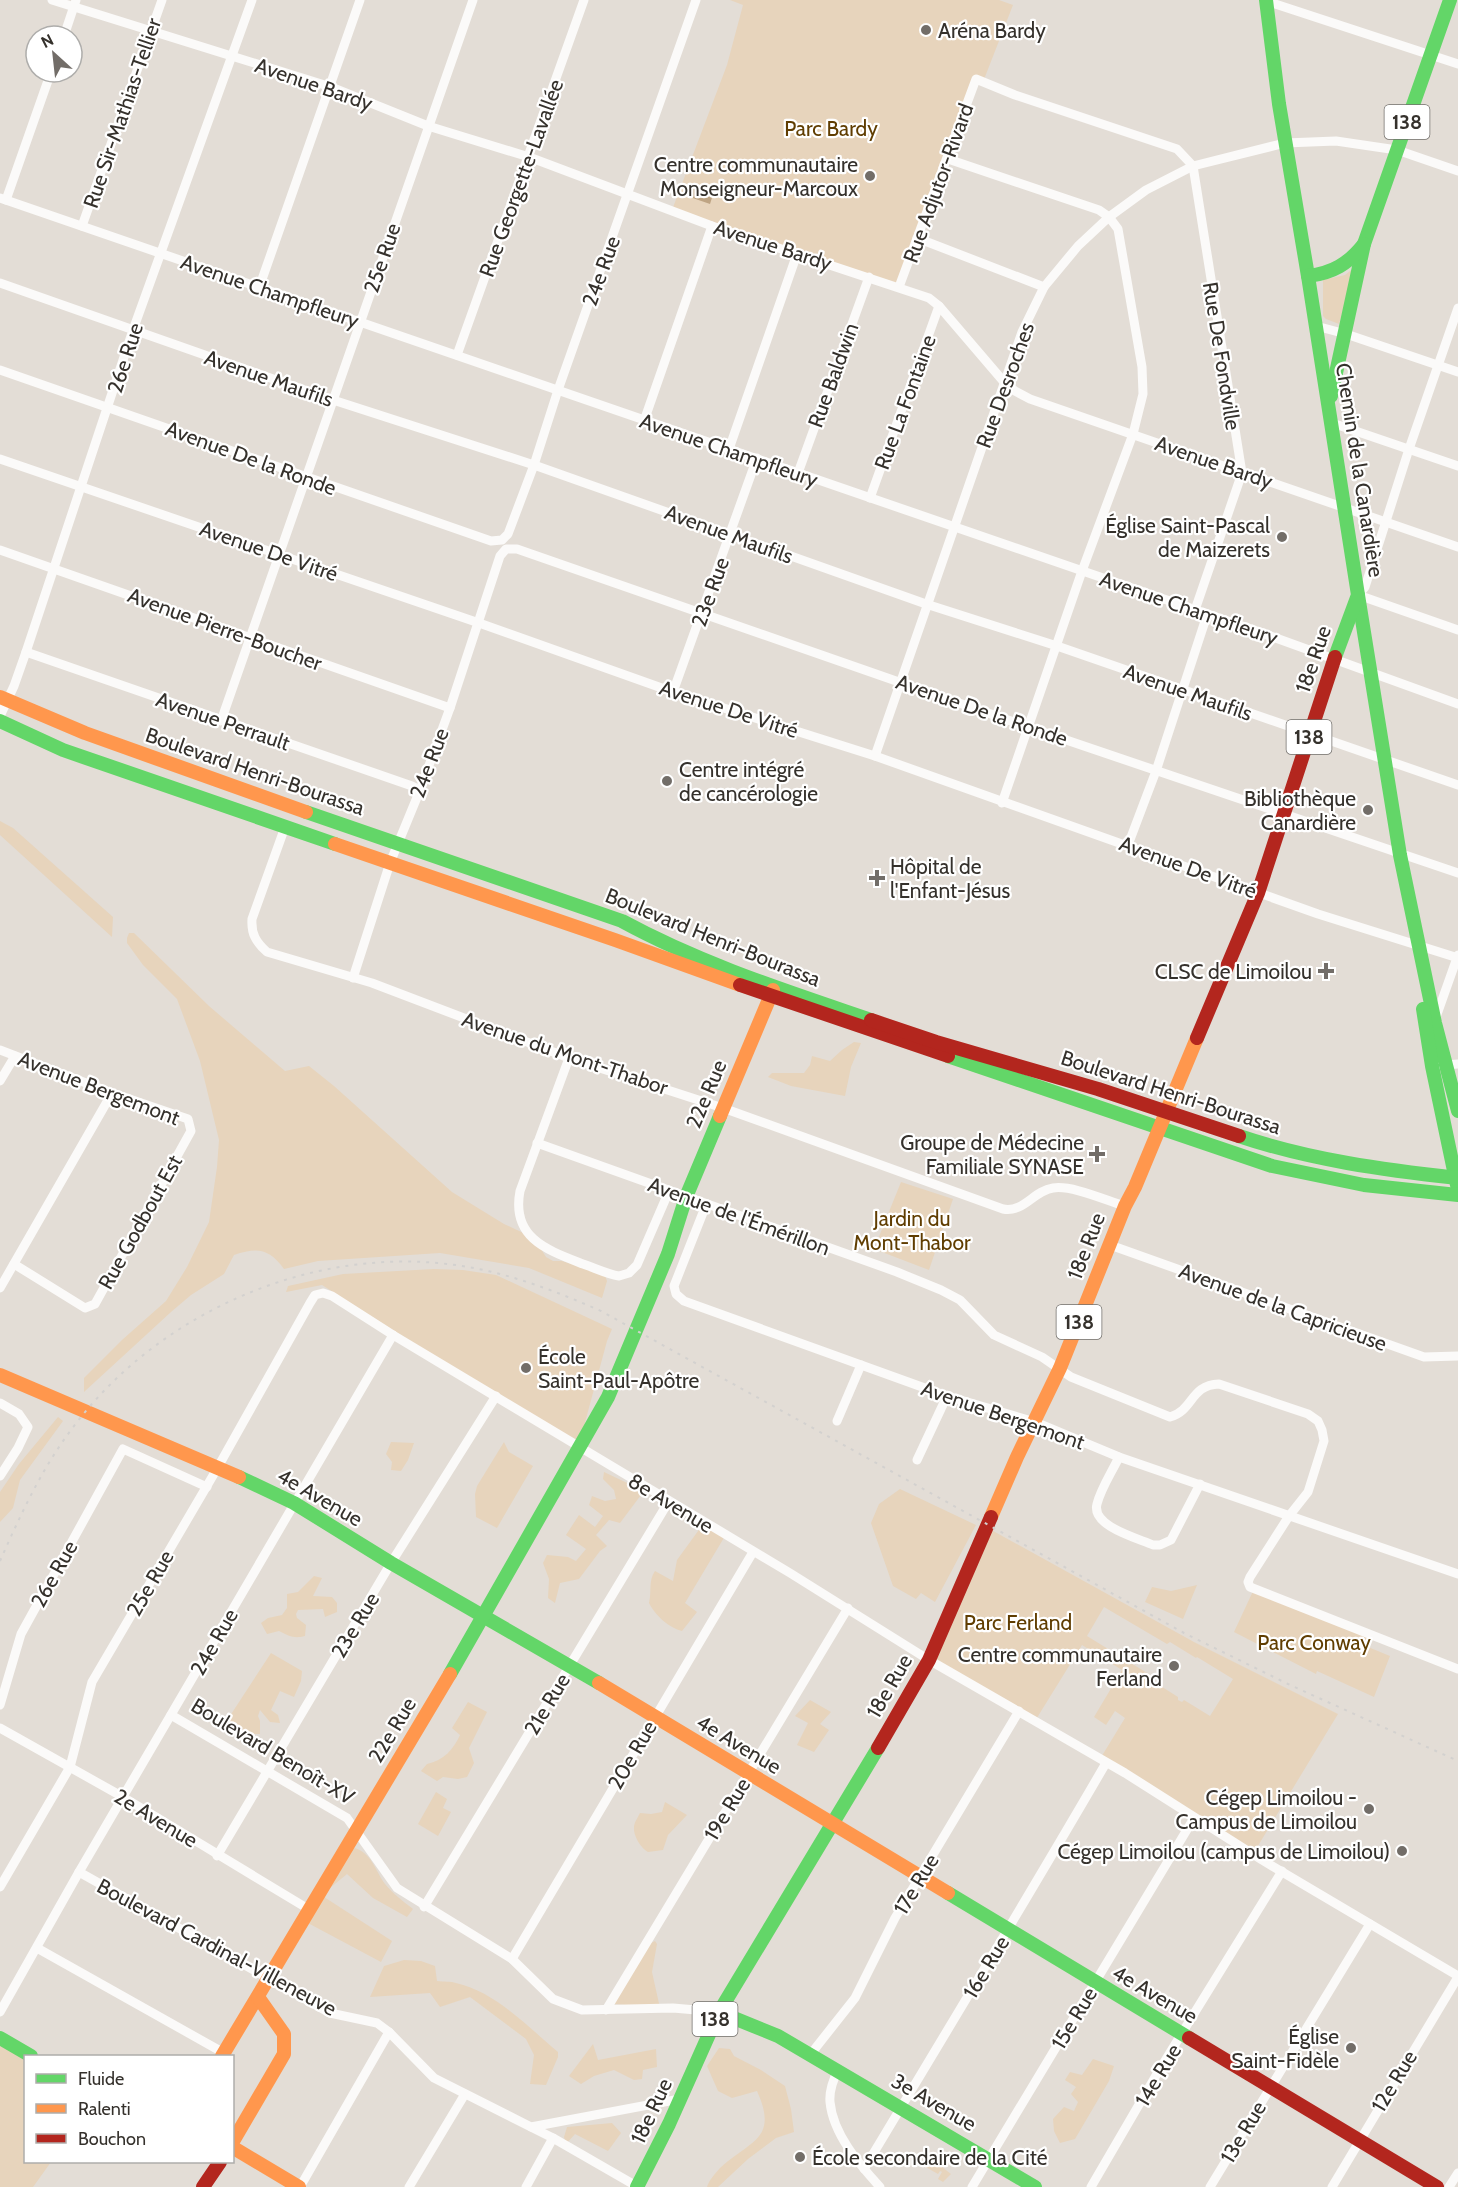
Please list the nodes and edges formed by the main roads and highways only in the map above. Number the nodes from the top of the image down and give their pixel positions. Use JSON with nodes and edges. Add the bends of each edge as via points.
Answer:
{"nodes":[{"id":1,"x":1450,"y":0,"type":"edge"},
{"id":2,"x":1266,"y":1,"type":"edge"},
{"id":3,"x":1364,"y":244,"type":"junction"},
{"id":4,"x":1308,"y":276,"type":"junction"},
{"id":5,"x":1329,"y":404,"type":"junction"},
{"id":6,"x":1358,"y":595,"type":"junction"},
{"id":7,"x":4,"y":699,"type":"edge"},
{"id":8,"x":0,"y":721,"type":"edge"},
{"id":9,"x":1420,"y":946,"type":"junction"},
{"id":10,"x":772,"y":991,"type":"junction"},
{"id":11,"x":1453,"y":1064,"type":"edge"},
{"id":12,"x":1458,"y":1111,"type":"edge"},
{"id":13,"x":1165,"y":1112,"type":"junction"},
{"id":14,"x":1159,"y":1126,"type":"junction"},
{"id":15,"x":1457,"y":1181,"type":"edge"},
{"id":16,"x":1458,"y":1194,"type":"edge"},
{"id":17,"x":0,"y":1375,"type":"edge"},
{"id":18,"x":485,"y":1616,"type":"junction"},
{"id":19,"x":831,"y":1824,"type":"junction"},
{"id":20,"x":258,"y":1997,"type":"junction"},
{"id":21,"x":719,"y":2012,"type":"junction"},
{"id":22,"x":0,"y":2038,"type":"edge"},
{"id":23,"x":29,"y":2055,"type":"edge"},
{"id":24,"x":223,"y":2055,"type":"edge"},
{"id":25,"x":810,"y":2055,"type":"joint"},
{"id":26,"x":234,"y":2142,"type":"edge"},
{"id":27,"x":234,"y":2146,"type":"edge"},
{"id":28,"x":219,"y":2163,"type":"edge"},
{"id":29,"x":203,"y":2187,"type":"edge"},
{"id":30,"x":299,"y":2187,"type":"edge"},
{"id":31,"x":637,"y":2187,"type":"edge"},
{"id":32,"x":1035,"y":2187,"type":"edge"},
{"id":33,"x":1437,"y":2187,"type":"edge"}],
"edges":[{"from":1,"to":3,"type":"main road","number":"138"},
{"from":2,"to":4,"type":"main road","name":"Chemin de la Canardière"},
{"from":3,"to":4,"type":"main road","number":"138","via":[[1342,268]]},
{"from":3,"to":5,"type":"main road","number":"138"},
{"from":4,"to":5,"type":"main road","name":"Chemin de la Canardière","number":"138"},
{"from":5,"to":6,"type":"main road","name":"Chemin de la Canardière","number":"138"},
{"from":6,"to":9,"type":"main road","name":"Chemin de la Canardière","via":[[1400,855]]},
{"from":6,"to":13,"type":"main road","name":"18e Rue","number":"138","via":[[1258,892]]},
{"from":7,"to":10,"type":"main road","name":"Boulevard Henri-Bourassa","via":[[168,764],[622,921]]},
{"from":8,"to":10,"type":"main road","name":"Boulevard Henri-Bourassa","via":[[63,750]]},
{"from":9,"to":11,"type":"main road","name":"Chemin de la Canardière","via":[[1435,1023]]},
{"from":9,"to":15,"type":"main road","name":"Chemin de la Canardière","via":[[1415,959],[1432,1066]]},
{"from":10,"to":13,"type":"main road","name":"Boulevard Henri-Bourassa"},
{"from":10,"to":14,"type":"main road","name":"Boulevard Henri-Bourassa"},
{"from":10,"to":18,"type":"main road","name":"22e Rue","via":[[608,1397]]},
{"from":11,"to":12,"type":"main road","name":"Chemin de la Canardière"},
{"from":13,"to":14,"type":"main road","name":"18e Rue","number":"138"},
{"from":13,"to":15,"type":"main road","name":"Boulevard Henri-Bourassa","via":[[1274,1148],[1368,1168]]},
{"from":14,"to":16,"type":"main road","name":"Boulevard Henri-Bourassa","via":[[1312,1176],[1383,1189]]},
{"from":14,"to":19,"type":"main road","name":"18e Rue","number":"138","via":[[1060,1368],[929,1659]]},
{"from":17,"to":18,"type":"main road","name":"4e Avenue","via":[[294,1503]]},
{"from":18,"to":19,"type":"main road","name":"4e Avenue"},
{"from":18,"to":20,"type":"main road","name":"22e Rue"},
{"from":19,"to":21,"type":"main road","name":"18e Rue","number":"138"},
{"from":19,"to":33,"type":"main road","name":"4e Avenue"},
{"from":20,"to":24,"type":"main road","name":"22e Rue"},
{"from":20,"to":26,"type":"main road","via":[[284,2034],[284,2054]]},
{"from":21,"to":25,"type":"main road","name":"Boulevard Benoît-XV","via":[[778,2036]]},
{"from":21,"to":31,"type":"main road","name":"18e Rue","number":"138"},
{"from":22,"to":23,"type":"main road"},
{"from":25,"to":32,"type":"main road","name":"3e Avenue"},
{"from":27,"to":30,"type":"main road"},
{"from":28,"to":29,"type":"main road"}]}
